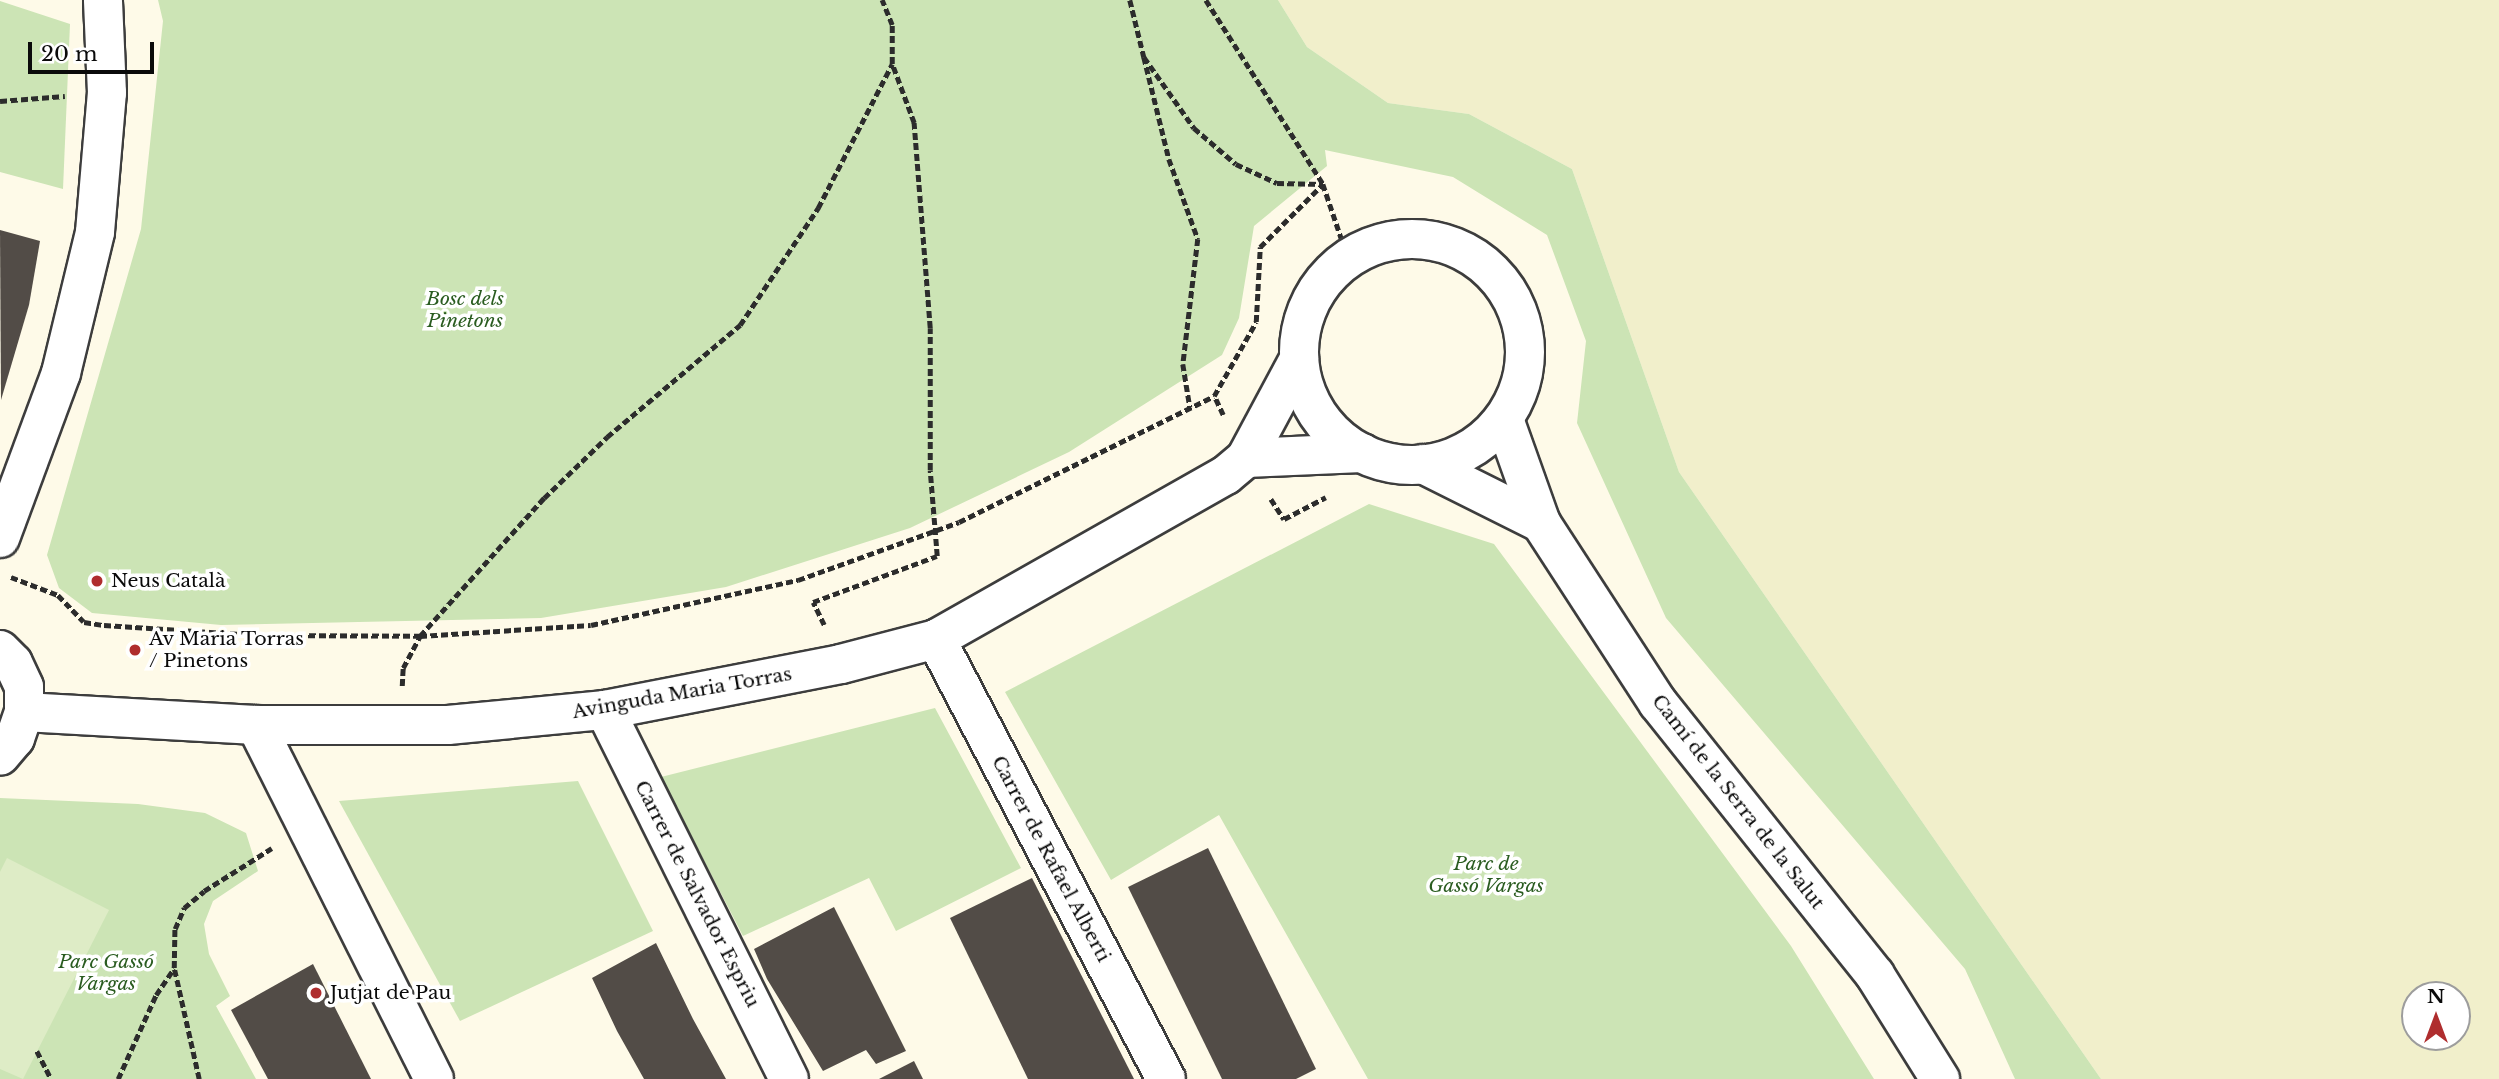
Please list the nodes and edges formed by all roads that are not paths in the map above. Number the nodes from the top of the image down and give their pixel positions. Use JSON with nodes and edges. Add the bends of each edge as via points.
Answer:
{"nodes":[{"id":1,"x":103,"y":0,"type":"edge"},
{"id":2,"x":1298,"y":359,"type":"junction"},
{"id":3,"x":1504,"y":419,"type":"junction"},
{"id":4,"x":1362,"y":453,"type":"junction"},
{"id":5,"x":1245,"y":458,"type":"junction"},
{"id":6,"x":1423,"y":464,"type":"junction"},
{"id":7,"x":1541,"y":523,"type":"junction"},
{"id":8,"x":0,"y":538,"type":"edge"},
{"id":9,"x":936,"y":639,"type":"junction"},
{"id":10,"x":0,"y":650,"type":"edge"},
{"id":11,"x":605,"y":710,"type":"junction"},
{"id":12,"x":24,"y":712,"type":"junction"},
{"id":13,"x":256,"y":725,"type":"junction"},
{"id":14,"x":0,"y":756,"type":"edge"},
{"id":15,"x":434,"y":1079,"type":"edge"},
{"id":16,"x":789,"y":1079,"type":"edge"},
{"id":17,"x":1166,"y":1079,"type":"edge"},
{"id":18,"x":1940,"y":1079,"type":"edge"}],
"edges":[{"from":1,"to":8,"type":"street","via":[[107,93],[95,232],[61,373]]},
{"from":2,"to":3,"type":"street","via":[[1309,308],[1321,285],[1348,258],[1377,244],[1419,239],[1470,253],[1495,273],[1514,299],[1524,329],[1525,361],[1519,391]]},
{"from":2,"to":4,"type":"street","via":[[1317,415],[1337,437]]},
{"from":2,"to":5,"type":"street","name":"Avinguda Maria Torras"},
{"from":3,"to":6,"type":"street","via":[[1481,442],[1454,457]]},
{"from":3,"to":7,"type":"street","name":"Camí de la Serra de la Salut"},
{"from":4,"to":5,"type":"street"},
{"from":4,"to":6,"type":"street","via":[[1391,463]]},
{"from":5,"to":9,"type":"street","name":"Avinguda Maria Torras","via":[[1226,475]]},
{"from":6,"to":7,"type":"street"},
{"from":7,"to":18,"type":"street","name":"Camí de la Serra de la Salut","via":[[1658,703],[1875,975]]},
{"from":9,"to":11,"type":"street","name":"Avinguda Maria Torras","via":[[841,664]]},
{"from":9,"to":17,"type":"street","name":"Carrer de Rafael Alberti"},
{"from":10,"to":12,"type":"street","via":[[13,663],[24,687]]},
{"from":11,"to":13,"type":"street","name":"Avinguda Maria Torras","via":[[447,725]]},
{"from":11,"to":16,"type":"street","name":"Carrer de Salvador Espriu"},
{"from":12,"to":13,"type":"street","name":"Avinguda Maria Torras"},
{"from":12,"to":14,"type":"street","via":[[15,737]]},
{"from":13,"to":15,"type":"street"}]}
